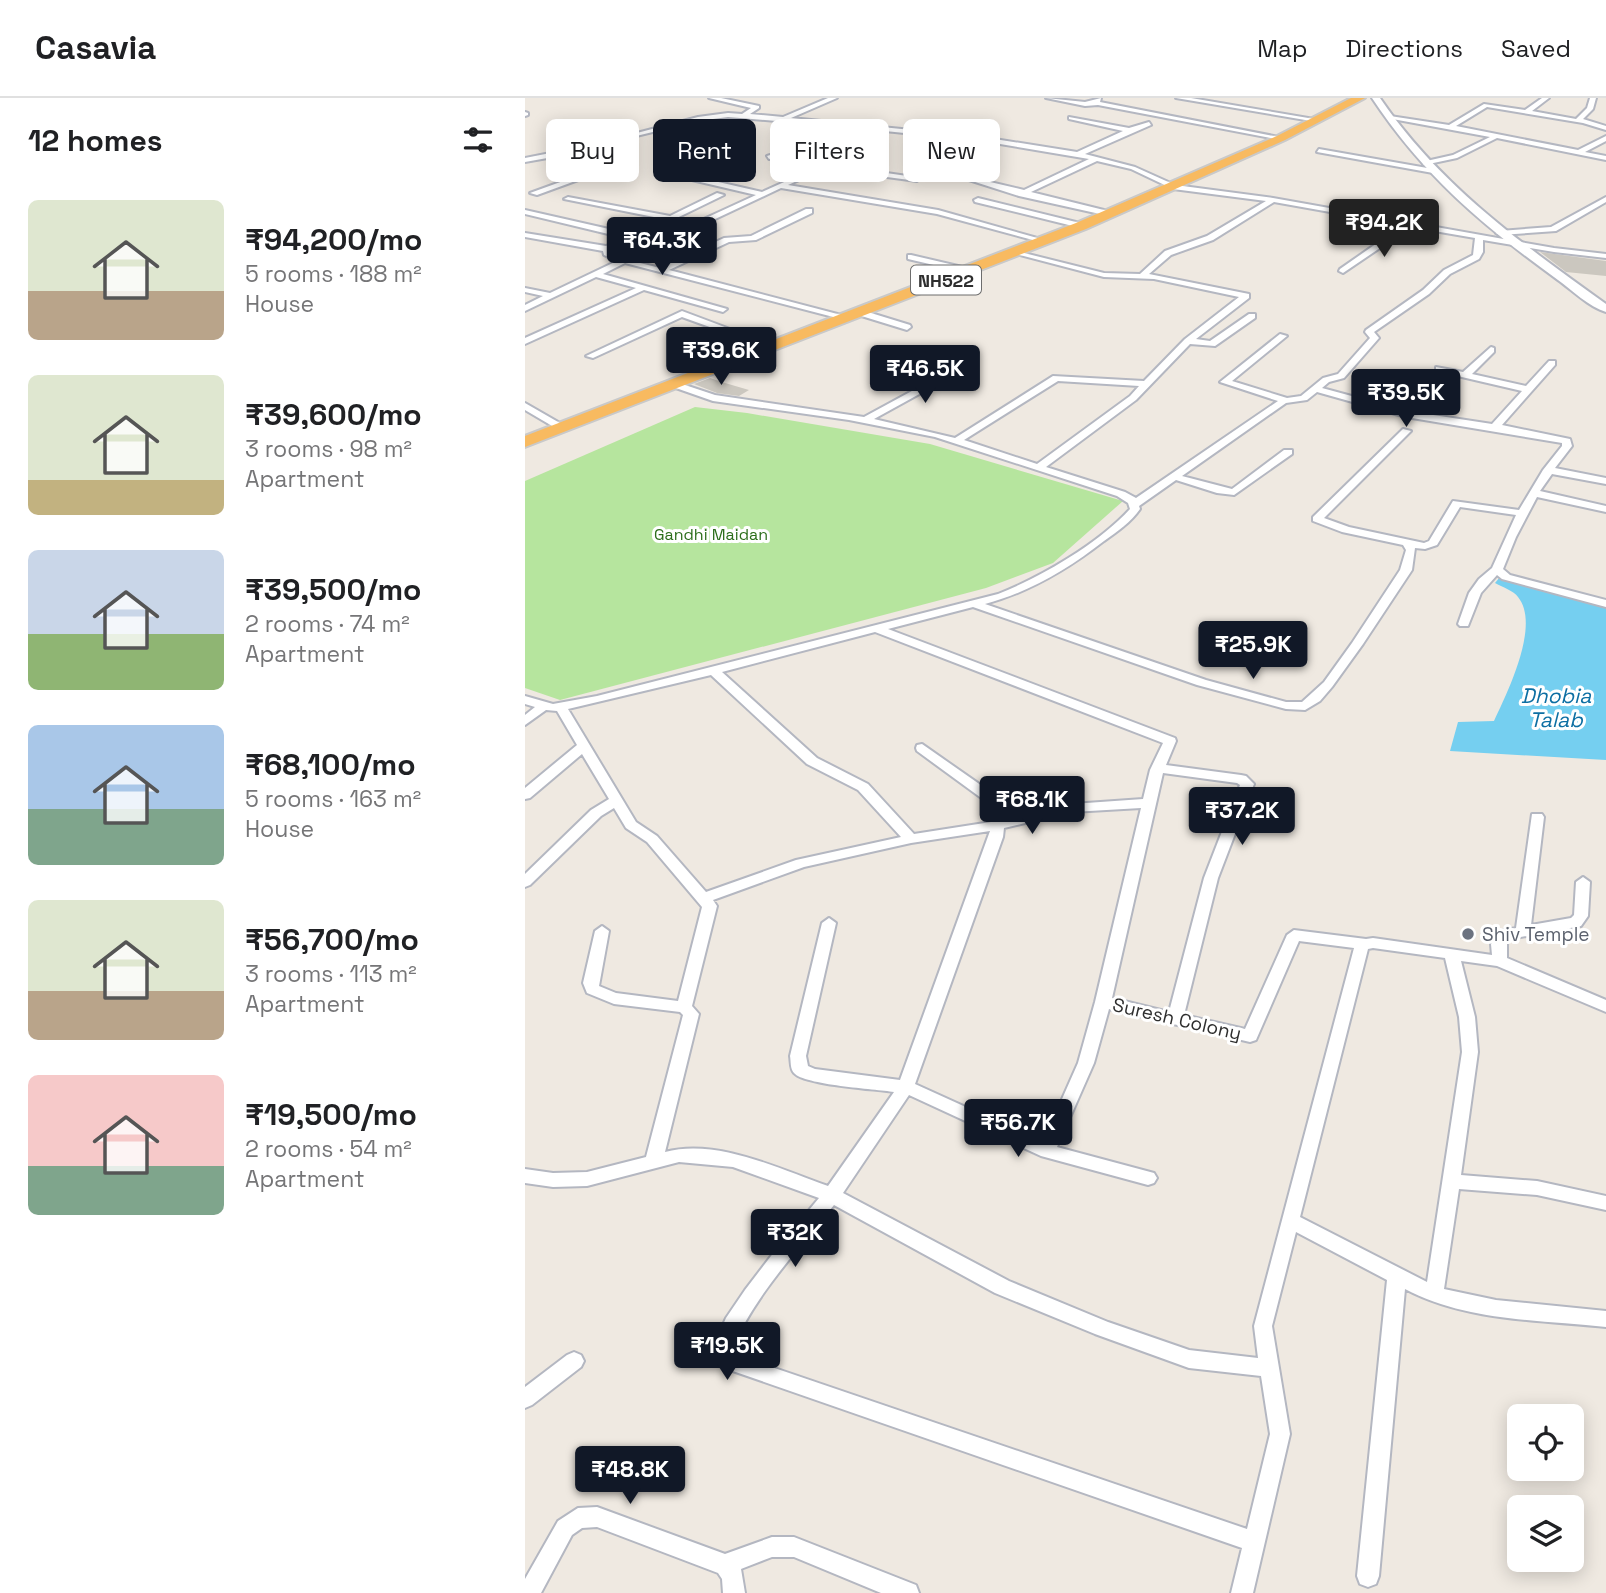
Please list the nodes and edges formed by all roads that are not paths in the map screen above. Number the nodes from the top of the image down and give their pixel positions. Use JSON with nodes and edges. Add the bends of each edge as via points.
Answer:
{"nodes":[{"id":1,"x":712,"y":98,"type":"edge"},
{"id":2,"x":834,"y":98,"type":"edge"},
{"id":3,"x":1049,"y":98,"type":"edge"},
{"id":4,"x":1179,"y":98,"type":"edge"},
{"id":5,"x":1359,"y":98,"type":"edge"},
{"id":6,"x":1376,"y":98,"type":"edge"},
{"id":7,"x":1546,"y":98,"type":"edge"},
{"id":8,"x":1593,"y":98,"type":"edge"},
{"id":9,"x":1098,"y":100,"type":"edge"},
{"id":10,"x":1527,"y":112,"type":"junction"},
{"id":11,"x":744,"y":115,"type":"junction"},
{"id":12,"x":783,"y":118,"type":"junction"},
{"id":13,"x":1071,"y":118,"type":"dead end"},
{"id":14,"x":1390,"y":118,"type":"junction"},
{"id":15,"x":792,"y":119,"type":"edge"},
{"id":16,"x":1317,"y":120,"type":"junction"},
{"id":17,"x":1580,"y":121,"type":"junction"},
{"id":18,"x":1149,"y":124,"type":"dead end"},
{"id":19,"x":1450,"y":127,"type":"junction"},
{"id":20,"x":1606,"y":128,"type":"edge"},
{"id":21,"x":889,"y":130,"type":"edge"},
{"id":22,"x":1129,"y":130,"type":"junction"},
{"id":23,"x":639,"y":134,"type":"edge"},
{"id":24,"x":1495,"y":137,"type":"junction"},
{"id":25,"x":1281,"y":138,"type":"junction"},
{"id":26,"x":1606,"y":138,"type":"edge"},
{"id":27,"x":1319,"y":151,"type":"dead end"},
{"id":28,"x":1578,"y":153,"type":"junction"},
{"id":29,"x":1078,"y":154,"type":"junction"},
{"id":30,"x":546,"y":157,"type":"edge"},
{"id":31,"x":1097,"y":158,"type":"junction"},
{"id":32,"x":1606,"y":158,"type":"edge"},
{"id":33,"x":525,"y":160,"type":"edge"},
{"id":34,"x":1424,"y":163,"type":"junction"},
{"id":35,"x":1433,"y":171,"type":"junction"},
{"id":36,"x":566,"y":182,"type":"edge"},
{"id":37,"x":712,"y":182,"type":"edge"},
{"id":38,"x":788,"y":182,"type":"edge"},
{"id":39,"x":980,"y":182,"type":"edge"},
{"id":40,"x":780,"y":186,"type":"junction"},
{"id":41,"x":1174,"y":187,"type":"junction"},
{"id":42,"x":534,"y":193,"type":"dead end"},
{"id":43,"x":763,"y":194,"type":"junction"},
{"id":44,"x":1022,"y":194,"type":"junction"},
{"id":45,"x":720,"y":195,"type":"dead end"},
{"id":46,"x":568,"y":199,"type":"dead end"},
{"id":47,"x":1606,"y":199,"type":"edge"},
{"id":48,"x":978,"y":200,"type":"dead end"},
{"id":49,"x":1273,"y":200,"type":"junction"},
{"id":50,"x":809,"y":211,"type":"dead end"},
{"id":51,"x":526,"y":212,"type":"edge"},
{"id":52,"x":1108,"y":214,"type":"junction"},
{"id":53,"x":670,"y":219,"type":"junction"},
{"id":54,"x":1410,"y":224,"type":"junction"},
{"id":55,"x":1081,"y":226,"type":"junction"},
{"id":56,"x":1500,"y":233,"type":"junction"},
{"id":57,"x":525,"y":235,"type":"edge"},
{"id":58,"x":632,"y":237,"type":"junction"},
{"id":59,"x":1479,"y":237,"type":"junction"},
{"id":60,"x":1044,"y":241,"type":"junction"},
{"id":61,"x":1517,"y":244,"type":"junction"},
{"id":62,"x":607,"y":249,"type":"junction"},
{"id":63,"x":1016,"y":253,"type":"junction"},
{"id":64,"x":1606,"y":256,"type":"edge"},
{"id":65,"x":911,"y":257,"type":"dead end"},
{"id":66,"x":621,"y":261,"type":"junction"},
{"id":67,"x":660,"y":271,"type":"junction"},
{"id":68,"x":968,"y":271,"type":"junction"},
{"id":69,"x":1343,"y":271,"type":"dead end"},
{"id":70,"x":593,"y":274,"type":"junction"},
{"id":71,"x":1140,"y":278,"type":"junction"},
{"id":72,"x":643,"y":288,"type":"junction"},
{"id":73,"x":525,"y":290,"type":"edge"},
{"id":74,"x":549,"y":295,"type":"junction"},
{"id":75,"x":525,"y":307,"type":"edge"},
{"id":76,"x":723,"y":309,"type":"dead end"},
{"id":77,"x":1606,"y":309,"type":"edge"},
{"id":78,"x":858,"y":312,"type":"junction"},
{"id":79,"x":1252,"y":316,"type":"dead end"},
{"id":80,"x":842,"y":318,"type":"junction"},
{"id":81,"x":907,"y":327,"type":"dead end"},
{"id":82,"x":1283,"y":336,"type":"dead end"},
{"id":83,"x":525,"y":341,"type":"edge"},
{"id":84,"x":1188,"y":341,"type":"junction"},
{"id":85,"x":771,"y":346,"type":"junction"},
{"id":86,"x":1491,"y":350,"type":"dead end"},
{"id":87,"x":590,"y":356,"type":"dead end"},
{"id":88,"x":968,"y":363,"type":"dead end"},
{"id":89,"x":1552,"y":363,"type":"dead end"},
{"id":90,"x":1439,"y":369,"type":"dead end"},
{"id":91,"x":1465,"y":375,"type":"junction"},
{"id":92,"x":1145,"y":384,"type":"junction"},
{"id":93,"x":676,"y":385,"type":"junction"},
{"id":94,"x":1315,"y":389,"type":"junction"},
{"id":95,"x":1530,"y":390,"type":"junction"},
{"id":96,"x":1283,"y":401,"type":"junction"},
{"id":97,"x":525,"y":407,"type":"edge"},
{"id":98,"x":866,"y":421,"type":"junction"},
{"id":99,"x":1495,"y":427,"type":"junction"},
{"id":100,"x":562,"y":428,"type":"junction"},
{"id":101,"x":1406,"y":431,"type":"dead end"},
{"id":102,"x":956,"y":441,"type":"junction"},
{"id":103,"x":525,"y":442,"type":"edge"},
{"id":104,"x":1287,"y":452,"type":"dead end"},
{"id":105,"x":1037,"y":468,"type":"junction"},
{"id":106,"x":1548,"y":470,"type":"junction"},
{"id":107,"x":1175,"y":477,"type":"junction"},
{"id":108,"x":1606,"y":481,"type":"edge"},
{"id":109,"x":1534,"y":493,"type":"junction"},
{"id":110,"x":1135,"y":504,"type":"junction"},
{"id":111,"x":1606,"y":509,"type":"edge"},
{"id":112,"x":1521,"y":513,"type":"junction"},
{"id":113,"x":1410,"y":544,"type":"junction"},
{"id":114,"x":1497,"y":570,"type":"junction"},
{"id":115,"x":975,"y":604,"type":"junction"},
{"id":116,"x":1606,"y":604,"type":"edge"},
{"id":117,"x":1464,"y":624,"type":"dead end"},
{"id":118,"x":879,"y":628,"type":"junction"},
{"id":119,"x":714,"y":671,"type":"junction"},
{"id":120,"x":525,"y":700,"type":"edge"},
{"id":121,"x":543,"y":706,"type":"junction"},
{"id":122,"x":561,"y":708,"type":"junction"},
{"id":123,"x":525,"y":721,"type":"edge"},
{"id":124,"x":583,"y":746,"type":"junction"},
{"id":125,"x":922,"y":748,"type":"dead end"},
{"id":126,"x":1158,"y":768,"type":"junction"},
{"id":127,"x":525,"y":795,"type":"edge"},
{"id":128,"x":616,"y":801,"type":"junction"},
{"id":129,"x":1149,"y":803,"type":"junction"},
{"id":130,"x":1537,"y":817,"type":"dead end"},
{"id":131,"x":999,"y":825,"type":"junction"},
{"id":132,"x":911,"y":839,"type":"junction"},
{"id":133,"x":525,"y":882,"type":"edge"},
{"id":134,"x":1583,"y":882,"type":"dead end"},
{"id":135,"x":704,"y":898,"type":"junction"},
{"id":136,"x":829,"y":923,"type":"dead end"},
{"id":137,"x":603,"y":931,"type":"dead end"},
{"id":138,"x":1523,"y":931,"type":"junction"},
{"id":139,"x":1364,"y":944,"type":"junction"},
{"id":140,"x":1451,"y":953,"type":"junction"},
{"id":141,"x":1500,"y":961,"type":"junction"},
{"id":142,"x":1103,"y":1002,"type":"junction"},
{"id":143,"x":1606,"y":1006,"type":"edge"},
{"id":144,"x":684,"y":1007,"type":"junction"},
{"id":145,"x":1175,"y":1020,"type":"junction"},
{"id":146,"x":906,"y":1087,"type":"junction"},
{"id":147,"x":1047,"y":1151,"type":"junction"},
{"id":148,"x":654,"y":1161,"type":"junction"},
{"id":149,"x":525,"y":1176,"type":"edge"},
{"id":150,"x":1148,"y":1178,"type":"dead end"},
{"id":151,"x":1452,"y":1181,"type":"junction"},
{"id":152,"x":832,"y":1195,"type":"junction"},
{"id":153,"x":1606,"y":1203,"type":"edge"},
{"id":154,"x":1290,"y":1220,"type":"junction"},
{"id":155,"x":1397,"y":1274,"type":"junction"},
{"id":156,"x":1434,"y":1295,"type":"junction"},
{"id":157,"x":1606,"y":1319,"type":"edge"},
{"id":158,"x":574,"y":1361,"type":"dead end"},
{"id":159,"x":1269,"y":1368,"type":"junction"},
{"id":160,"x":525,"y":1399,"type":"edge"},
{"id":161,"x":1254,"y":1542,"type":"junction"},
{"id":162,"x":725,"y":1565,"type":"junction"},
{"id":163,"x":1369,"y":1576,"type":"dead end"},
{"id":164,"x":529,"y":1593,"type":"edge"},
{"id":165,"x":734,"y":1593,"type":"edge"},
{"id":166,"x":908,"y":1593,"type":"edge"},
{"id":167,"x":1242,"y":1593,"type":"edge"}],
"edges":[{"from":1,"to":11,"type":"street","via":[[757,107]]},
{"from":2,"to":12,"type":"street"},
{"from":3,"to":9,"type":"street","via":[[1085,104]]},
{"from":4,"to":16,"type":"street"},
{"from":5,"to":16,"type":"highway","number":"NH522"},
{"from":6,"to":14,"type":"main road"},
{"from":7,"to":10,"type":"street"},
{"from":8,"to":17,"type":"street"},
{"from":9,"to":25,"type":"street"},
{"from":10,"to":17,"type":"street"},
{"from":10,"to":19,"type":"street","via":[[1486,105]]},
{"from":11,"to":12,"type":"street"},
{"from":11,"to":23,"type":"street","via":[[698,119]]},
{"from":12,"to":15,"type":"street"},
{"from":13,"to":22,"type":"street"},
{"from":14,"to":19,"type":"street"},
{"from":14,"to":34,"type":"main road"},
{"from":16,"to":25,"type":"highway","number":"NH522"},
{"from":17,"to":20,"type":"street"},
{"from":18,"to":22,"type":"street"},
{"from":19,"to":24,"type":"street"},
{"from":21,"to":29,"type":"street"},
{"from":22,"to":29,"type":"street"},
{"from":24,"to":28,"type":"street"},
{"from":24,"to":34,"type":"street","via":[[1455,157]]},
{"from":25,"to":41,"type":"highway","number":"NH522"},
{"from":26,"to":28,"type":"street"},
{"from":27,"to":35,"type":"street"},
{"from":28,"to":32,"type":"street"},
{"from":29,"to":31,"type":"street"},
{"from":30,"to":33,"type":"street"},
{"from":31,"to":41,"type":"street"},
{"from":31,"to":44,"type":"street"},
{"from":34,"to":35,"type":"main road"},
{"from":35,"to":56,"type":"main road"},
{"from":36,"to":42,"type":"street"},
{"from":37,"to":43,"type":"street"},
{"from":38,"to":40,"type":"street"},
{"from":39,"to":44,"type":"street"},
{"from":40,"to":43,"type":"street"},
{"from":40,"to":60,"type":"street","via":[[938,212]]},
{"from":41,"to":49,"type":"street"},
{"from":41,"to":52,"type":"highway","number":"NH522"},
{"from":43,"to":66,"type":"street"},
{"from":44,"to":52,"type":"street"},
{"from":45,"to":53,"type":"street"},
{"from":46,"to":53,"type":"street"},
{"from":47,"to":56,"type":"street","via":[[1553,229]]},
{"from":48,"to":55,"type":"street"},
{"from":49,"to":54,"type":"street"},
{"from":49,"to":71,"type":"street","via":[[1215,236],[1168,253]]},
{"from":50,"to":67,"type":"street","via":[[755,237],[730,239]]},
{"from":51,"to":58,"type":"street"},
{"from":52,"to":55,"type":"highway","number":"NH522"},
{"from":53,"to":58,"type":"street"},
{"from":54,"to":59,"type":"street"},
{"from":54,"to":69,"type":"street"},
{"from":55,"to":60,"type":"highway","number":"NH522"},
{"from":56,"to":61,"type":"main road"},
{"from":57,"to":62,"type":"street"},
{"from":58,"to":62,"type":"street"},
{"from":59,"to":61,"type":"street"},
{"from":59,"to":94,"type":"street","via":[[1476,257],[1447,272],[1369,332],[1375,338],[1343,374]]},
{"from":60,"to":63,"type":"highway","number":"NH522"},
{"from":61,"to":64,"type":"street"},
{"from":61,"to":77,"type":"main road"},
{"from":62,"to":66,"type":"street"},
{"from":63,"to":68,"type":"highway","number":"NH522"},
{"from":63,"to":71,"type":"street","via":[[1104,275]]},
{"from":65,"to":68,"type":"street"},
{"from":66,"to":67,"type":"street"},
{"from":66,"to":70,"type":"street"},
{"from":67,"to":80,"type":"street"},
{"from":68,"to":78,"type":"highway","number":"NH522"},
{"from":70,"to":72,"type":"street"},
{"from":70,"to":74,"type":"street"},
{"from":71,"to":84,"type":"street","via":[[1246,295]]},
{"from":72,"to":76,"type":"street"},
{"from":72,"to":83,"type":"street"},
{"from":73,"to":74,"type":"street"},
{"from":74,"to":75,"type":"street"},
{"from":78,"to":80,"type":"highway","number":"NH522"},
{"from":78,"to":81,"type":"street"},
{"from":79,"to":84,"type":"street","via":[[1212,344]]},
{"from":80,"to":85,"type":"highway","number":"NH522"},
{"from":82,"to":96,"type":"street","via":[[1224,382]]},
{"from":84,"to":92,"type":"street"},
{"from":85,"to":87,"type":"street","via":[[682,314]]},
{"from":85,"to":93,"type":"highway","number":"NH522"},
{"from":86,"to":91,"type":"street"},
{"from":88,"to":98,"type":"street"},
{"from":89,"to":95,"type":"street"},
{"from":90,"to":91,"type":"street"},
{"from":91,"to":95,"type":"street"},
{"from":92,"to":102,"type":"street","via":[[1056,378]]},
{"from":92,"to":105,"type":"street","via":[[1133,398]]},
{"from":93,"to":98,"type":"street","via":[[713,398]]},
{"from":93,"to":100,"type":"highway","number":"NH522"},
{"from":94,"to":96,"type":"street","via":[[1302,399]]},
{"from":94,"to":99,"type":"street","via":[[1406,414]]},
{"from":95,"to":99,"type":"street"},
{"from":96,"to":107,"type":"street"},
{"from":97,"to":100,"type":"street"},
{"from":98,"to":102,"type":"street"},
{"from":99,"to":106,"type":"street","via":[[1567,441]]},
{"from":100,"to":103,"type":"highway","number":"NH522"},
{"from":101,"to":113,"type":"street","via":[[1317,519]]},
{"from":102,"to":105,"type":"street"},
{"from":104,"to":107,"type":"street","via":[[1234,492]]},
{"from":105,"to":110,"type":"street","via":[[1121,494]]},
{"from":106,"to":108,"type":"street"},
{"from":106,"to":109,"type":"street"},
{"from":107,"to":110,"type":"street"},
{"from":109,"to":111,"type":"street"},
{"from":109,"to":112,"type":"street"},
{"from":110,"to":115,"type":"street","via":[[1131,514],[1051,574],[1028,587]]},
{"from":112,"to":113,"type":"street","via":[[1457,503],[1433,543]]},
{"from":112,"to":114,"type":"street"},
{"from":113,"to":115,"type":"street","via":[[1406,570],[1325,689],[1299,708],[1227,691]]},
{"from":114,"to":116,"type":"street","via":[[1506,577]]},
{"from":114,"to":117,"type":"street","via":[[1472,597]]},
{"from":115,"to":118,"type":"street"},
{"from":118,"to":119,"type":"street"},
{"from":118,"to":126,"type":"street","via":[[1170,741]]},
{"from":119,"to":122,"type":"street"},
{"from":119,"to":132,"type":"street","via":[[812,761],[863,787]]},
{"from":120,"to":121,"type":"street"},
{"from":121,"to":122,"type":"street"},
{"from":121,"to":123,"type":"street"},
{"from":122,"to":124,"type":"street"},
{"from":124,"to":127,"type":"street"},
{"from":124,"to":128,"type":"street"},
{"from":125,"to":131,"type":"street","via":[[990,799]]},
{"from":126,"to":129,"type":"street"},
{"from":126,"to":145,"type":"street","via":[[1241,779],[1247,784],[1211,878]]},
{"from":128,"to":133,"type":"street","via":[[596,813]]},
{"from":128,"to":135,"type":"street","via":[[631,825],[652,839]]},
{"from":129,"to":131,"type":"street","via":[[1072,808]]},
{"from":129,"to":142,"type":"street"},
{"from":130,"to":138,"type":"street"},
{"from":131,"to":132,"type":"street"},
{"from":131,"to":146,"type":"street"},
{"from":132,"to":135,"type":"street","via":[[801,863]]},
{"from":134,"to":138,"type":"street","via":[[1576,922]]},
{"from":135,"to":144,"type":"street","via":[[710,906]]},
{"from":136,"to":146,"type":"street","via":[[798,1056],[800,1069],[825,1077]]},
{"from":137,"to":144,"type":"street","via":[[592,989],[614,998]]},
{"from":138,"to":141,"type":"street","via":[[1502,937]]},
{"from":139,"to":140,"type":"street"},
{"from":139,"to":145,"type":"street","name":"Suresh Colony","via":[[1294,935],[1250,1036]]},
{"from":139,"to":154,"type":"street"},
{"from":140,"to":141,"type":"street"},
{"from":140,"to":151,"type":"street","via":[[1470,1035]]},
{"from":141,"to":143,"type":"street"},
{"from":142,"to":145,"type":"street","name":"Suresh Colony"},
{"from":142,"to":147,"type":"street","via":[[1086,1063]]},
{"from":144,"to":148,"type":"street","via":[[691,1018]]},
{"from":146,"to":147,"type":"street"},
{"from":146,"to":152,"type":"street"},
{"from":147,"to":150,"type":"street"},
{"from":148,"to":149,"type":"street","via":[[587,1180]]},
{"from":148,"to":152,"type":"street","via":[[679,1156],[734,1160]]},
{"from":151,"to":153,"type":"street","via":[[1537,1188]]},
{"from":151,"to":156,"type":"street"},
{"from":152,"to":159,"type":"street","via":[[1002,1287],[1102,1328],[1189,1359]]},
{"from":152,"to":161,"type":"street","via":[[733,1324],[720,1354],[727,1360]]},
{"from":154,"to":155,"type":"street"},
{"from":154,"to":159,"type":"street","via":[[1263,1326]]},
{"from":155,"to":156,"type":"street"},
{"from":155,"to":163,"type":"street"},
{"from":156,"to":157,"type":"street","via":[[1496,1308]]},
{"from":158,"to":160,"type":"street"},
{"from":159,"to":161,"type":"street","via":[[1280,1434]]},
{"from":161,"to":167,"type":"street"},
{"from":162,"to":164,"type":"street","via":[[608,1520],[586,1516],[565,1528]]},
{"from":162,"to":165,"type":"street","via":[[733,1575]]},
{"from":162,"to":166,"type":"street","via":[[772,1547],[794,1546]]}]}
